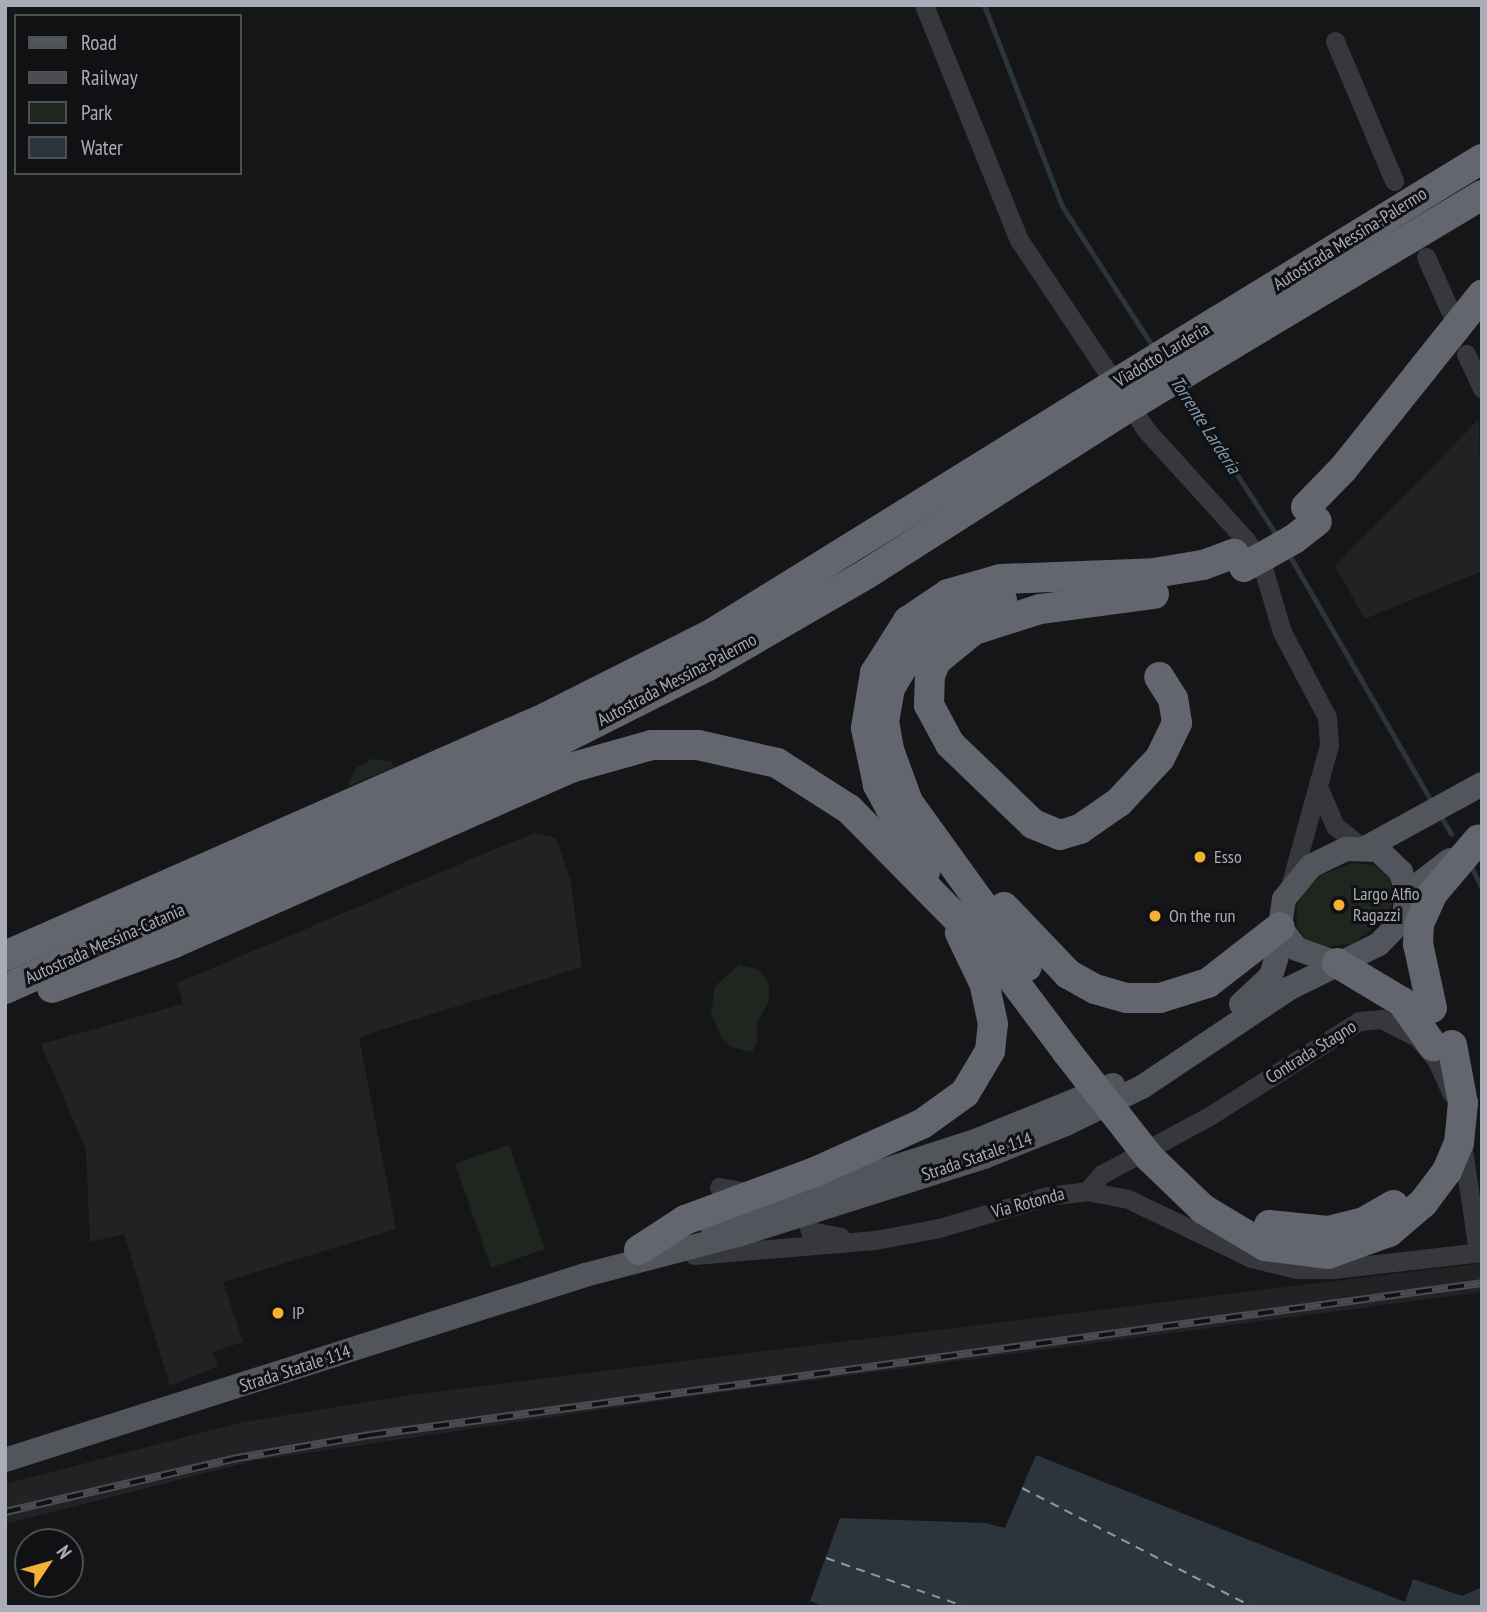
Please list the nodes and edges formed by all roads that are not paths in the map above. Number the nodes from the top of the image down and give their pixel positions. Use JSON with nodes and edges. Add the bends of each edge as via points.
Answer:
{"nodes":[{"id":1,"x":924,"y":5,"type":"edge"},
{"id":2,"x":1335,"y":41,"type":"dead end"},
{"id":3,"x":1482,"y":141,"type":"edge"},
{"id":4,"x":1482,"y":159,"type":"edge"},
{"id":5,"x":1394,"y":181,"type":"dead end"},
{"id":6,"x":1482,"y":195,"type":"edge"},
{"id":7,"x":1426,"y":257,"type":"dead end"},
{"id":8,"x":1482,"y":295,"type":"edge"},
{"id":9,"x":1451,"y":313,"type":"dead end"},
{"id":10,"x":1232,"y":323,"type":"junction"},
{"id":11,"x":1482,"y":327,"type":"edge"},
{"id":12,"x":1466,"y":354,"type":"dead end"},
{"id":13,"x":1482,"y":389,"type":"edge"},
{"id":14,"x":1113,"y":400,"type":"joint"},
{"id":15,"x":1311,"y":514,"type":"junction"},
{"id":16,"x":1239,"y":560,"type":"junction"},
{"id":17,"x":1118,"y":596,"type":"junction"},
{"id":18,"x":1159,"y":677,"type":"dead end"},
{"id":19,"x":889,"y":750,"type":"junction"},
{"id":20,"x":1319,"y":788,"type":"junction"},
{"id":21,"x":1476,"y":788,"type":"edge"},
{"id":22,"x":1480,"y":837,"type":"edge"},
{"id":23,"x":1364,"y":847,"type":"junction"},
{"id":24,"x":199,"y":887,"type":"junction"},
{"id":25,"x":1290,"y":888,"type":"junction"},
{"id":26,"x":946,"y":909,"type":"junction"},
{"id":27,"x":1402,"y":915,"type":"junction"},
{"id":28,"x":1281,"y":932,"type":"junction"},
{"id":29,"x":5,"y":956,"type":"edge"},
{"id":30,"x":1337,"y":963,"type":"junction"},
{"id":31,"x":5,"y":989,"type":"edge"},
{"id":32,"x":5,"y":1004,"type":"edge"},
{"id":33,"x":1432,"y":1008,"type":"junction"},
{"id":34,"x":1442,"y":1046,"type":"junction"},
{"id":35,"x":1075,"y":1047,"type":"junction"},
{"id":36,"x":892,"y":1137,"type":"junction"},
{"id":37,"x":719,"y":1187,"type":"joint"},
{"id":38,"x":1087,"y":1191,"type":"junction"},
{"id":39,"x":755,"y":1193,"type":"junction"},
{"id":40,"x":792,"y":1211,"type":"junction"},
{"id":41,"x":876,"y":1240,"type":"junction"},
{"id":42,"x":797,"y":1249,"type":"junction"},
{"id":43,"x":1480,"y":1252,"type":"edge"},
{"id":44,"x":643,"y":1255,"type":"junction"},
{"id":45,"x":5,"y":1460,"type":"edge"}],
"edges":[{"from":1,"to":20,"type":"street","via":[[1019,240],[1147,431],[1237,526],[1263,568],[1282,632],[1329,726]]},
{"from":2,"to":5,"type":"street"},
{"from":3,"to":10,"type":"highway","via":[[1289,259]]},
{"from":4,"to":10,"type":"highway","name":"Autostrada Messina-Palermo"},
{"from":6,"to":10,"type":"highway","name":"Autostrada Messina-Palermo"},
{"from":7,"to":9,"type":"street"},
{"from":8,"to":15,"type":"highway"},
{"from":10,"to":14,"type":"highway","name":"Viadotto Larderia","bridge":true},
{"from":11,"to":15,"type":"highway","via":[[1357,481]]},
{"from":12,"to":13,"type":"street"},
{"from":14,"to":24,"type":"highway","name":"Autostrada Messina-Palermo","via":[[865,575],[708,666],[555,743]]},
{"from":15,"to":16,"type":"highway","bridge":true,"via":[[1294,539]]},
{"from":16,"to":17,"type":"highway","via":[[1185,589]]},
{"from":16,"to":26,"type":"highway","via":[[1164,572],[1026,575],[980,583],[933,602],[898,633],[868,691],[866,728],[872,764],[886,803]]},
{"from":17,"to":18,"type":"highway","via":[[992,623],[957,640],[936,661],[928,690],[933,719],[950,744],[1033,824],[1060,835],[1080,830],[1146,776],[1177,723],[1173,699]]},
{"from":17,"to":19,"type":"highway","via":[[1017,597],[974,608],[934,628],[905,659],[890,688],[884,721]]},
{"from":19,"to":28,"type":"highway","via":[[928,816],[1023,930],[1068,974],[1095,989],[1126,998],[1177,995],[1222,974]]},
{"from":19,"to":35,"type":"highway","via":[[908,802],[928,834]]},
{"from":20,"to":23,"type":"street","via":[[1335,827]]},
{"from":20,"to":25,"type":"street"},
{"from":21,"to":23,"type":"main road","via":[[1399,834]]},
{"from":22,"to":27,"type":"main road","via":[[1423,881]]},
{"from":22,"to":33,"type":"highway","via":[[1433,893],[1419,924],[1418,944]]},
{"from":23,"to":25,"type":"main road","via":[[1322,859]]},
{"from":23,"to":27,"type":"main road","via":[[1385,853],[1401,872],[1407,895]]},
{"from":24,"to":29,"type":"highway","name":"Autostrada Messina-Catania"},
{"from":24,"to":31,"type":"highway","name":"Autostrada Messina-Catania"},
{"from":25,"to":28,"type":"main road"},
{"from":26,"to":32,"type":"highway","via":[[849,809],[803,776],[778,763],[727,749],[652,745],[570,768],[174,943]]},
{"from":26,"to":35,"type":"highway"},
{"from":26,"to":36,"type":"highway","via":[[985,985],[993,1024],[990,1051],[975,1082],[952,1106]]},
{"from":27,"to":30,"type":"main road","via":[[1378,944]]},
{"from":27,"to":33,"type":"highway","via":[[1408,970]]},
{"from":28,"to":30,"type":"main road","via":[[1309,957]]},
{"from":28,"to":40,"type":"main road","name":"Strada Statale 114","via":[[1275,968],[1257,991],[1133,1074]]},
{"from":30,"to":34,"type":"highway","via":[[1402,1002]]},
{"from":30,"to":40,"type":"main road","name":"Strada Statale 114","via":[[1290,988],[1142,1087],[1092,1113],[984,1157]]},
{"from":33,"to":34,"type":"highway"},
{"from":34,"to":35,"type":"highway","bridge":true,"via":[[1463,1102],[1459,1143],[1447,1171],[1423,1203],[1389,1232],[1328,1254],[1265,1246],[1213,1217],[1163,1173]]},
{"from":36,"to":37,"type":"highway"},
{"from":36,"to":39,"type":"highway"},
{"from":37,"to":39,"type":"street"},
{"from":38,"to":41,"type":"street","name":"Via Rotonda","via":[[1048,1196],[939,1228]]},
{"from":38,"to":43,"type":"street","name":"Via Rotonda","via":[[1128,1199],[1251,1258],[1296,1269]]},
{"from":38,"to":43,"type":"street","name":"Contrada Stagno","via":[[1102,1174],[1211,1115],[1348,1027],[1382,1019],[1418,1038],[1449,1085]]},
{"from":39,"to":40,"type":"street"},
{"from":39,"to":44,"type":"highway","via":[[685,1220]]},
{"from":40,"to":41,"type":"street","via":[[816,1234]]},
{"from":40,"to":42,"type":"street"},
{"from":40,"to":44,"type":"main road","name":"Strada Statale 114"},
{"from":41,"to":42,"type":"street","name":"Via Rotonda"},
{"from":42,"to":44,"type":"street","name":"Via Rotonda"},
{"from":44,"to":45,"type":"main road","name":"Strada Statale 114"}]}
